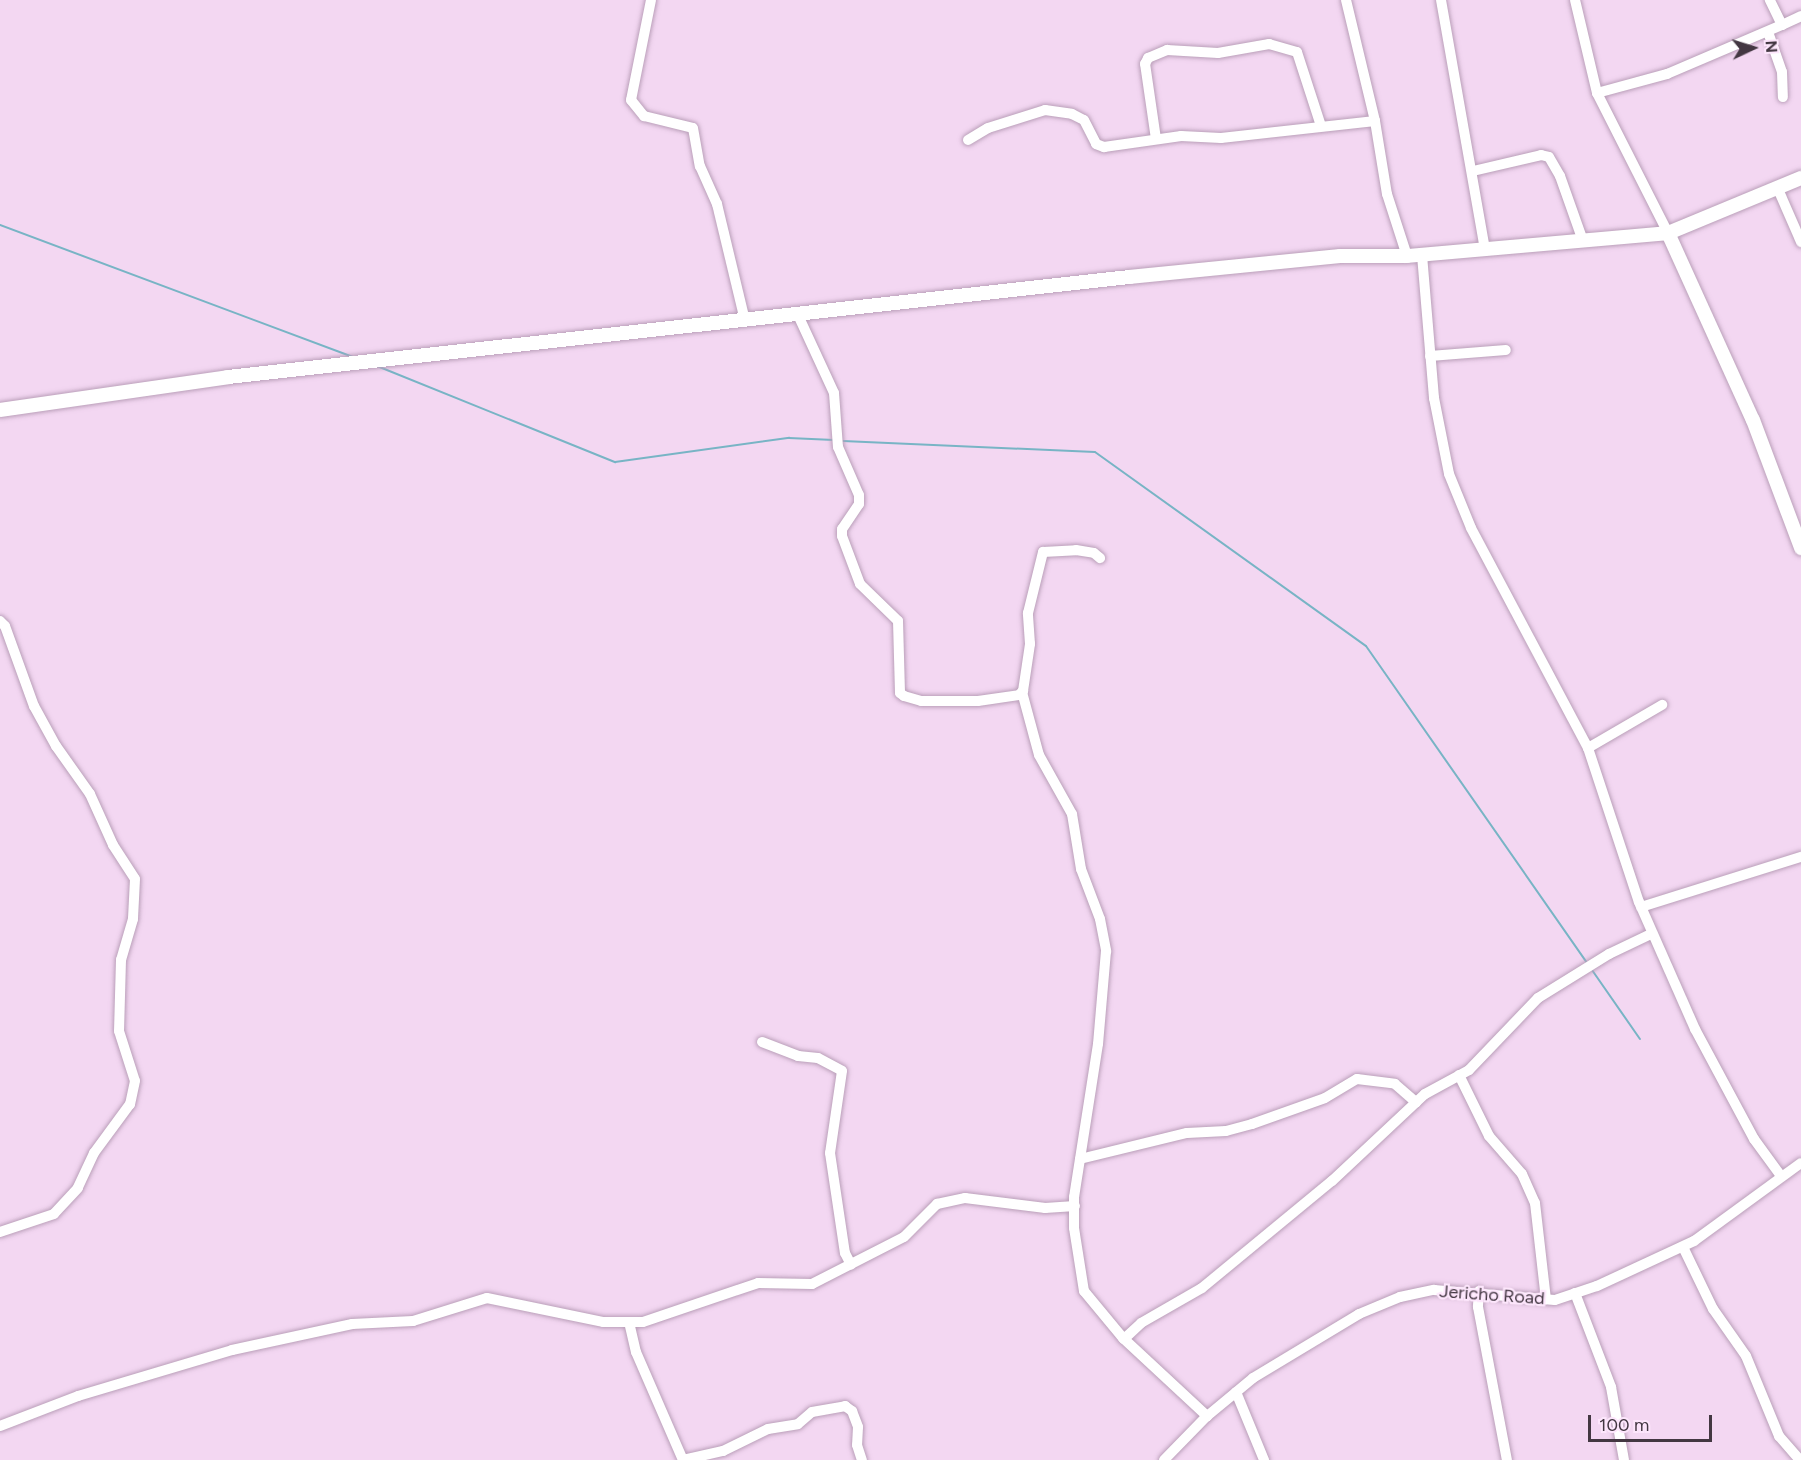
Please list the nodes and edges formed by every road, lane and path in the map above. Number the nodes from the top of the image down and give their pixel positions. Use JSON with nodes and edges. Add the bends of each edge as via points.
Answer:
{"nodes":[{"id":1,"x":651,"y":0,"type":"edge"},
{"id":2,"x":1346,"y":0,"type":"edge"},
{"id":3,"x":1441,"y":0,"type":"edge"},
{"id":4,"x":1575,"y":0,"type":"edge"},
{"id":5,"x":1770,"y":0,"type":"edge"},
{"id":6,"x":1801,"y":16,"type":"edge"},
{"id":7,"x":1782,"y":25,"type":"junction"},
{"id":8,"x":1768,"y":33,"type":"junction"},
{"id":9,"x":1597,"y":93,"type":"junction"},
{"id":10,"x":1783,"y":97,"type":"dead end"},
{"id":11,"x":1375,"y":121,"type":"junction"},
{"id":12,"x":1322,"y":126,"type":"junction"},
{"id":13,"x":1156,"y":139,"type":"junction"},
{"id":14,"x":968,"y":140,"type":"dead end"},
{"id":15,"x":1473,"y":171,"type":"junction"},
{"id":16,"x":1801,"y":178,"type":"edge"},
{"id":17,"x":1778,"y":189,"type":"junction"},
{"id":18,"x":1668,"y":233,"type":"junction"},
{"id":19,"x":1583,"y":241,"type":"junction"},
{"id":20,"x":1801,"y":242,"type":"edge"},
{"id":21,"x":1485,"y":250,"type":"junction"},
{"id":22,"x":1422,"y":255,"type":"junction"},
{"id":23,"x":1407,"y":256,"type":"junction"},
{"id":24,"x":798,"y":315,"type":"junction"},
{"id":25,"x":745,"y":321,"type":"junction"},
{"id":26,"x":1506,"y":350,"type":"dead end"},
{"id":27,"x":1430,"y":356,"type":"junction"},
{"id":28,"x":0,"y":410,"type":"edge"},
{"id":29,"x":1801,"y":548,"type":"edge"},
{"id":30,"x":1100,"y":558,"type":"dead end"},
{"id":31,"x":0,"y":621,"type":"edge"},
{"id":32,"x":1022,"y":692,"type":"junction"},
{"id":33,"x":1662,"y":705,"type":"dead end"},
{"id":34,"x":1588,"y":748,"type":"junction"},
{"id":35,"x":1801,"y":857,"type":"edge"},
{"id":36,"x":1641,"y":907,"type":"junction"},
{"id":37,"x":1651,"y":934,"type":"junction"},
{"id":38,"x":762,"y":1042,"type":"dead end"},
{"id":39,"x":1459,"y":1075,"type":"junction"},
{"id":40,"x":1416,"y":1102,"type":"junction"},
{"id":41,"x":1080,"y":1159,"type":"junction"},
{"id":42,"x":1801,"y":1163,"type":"edge"},
{"id":43,"x":1781,"y":1176,"type":"junction"},
{"id":44,"x":1075,"y":1206,"type":"junction"},
{"id":45,"x":0,"y":1232,"type":"edge"},
{"id":46,"x":1683,"y":1247,"type":"junction"},
{"id":47,"x":851,"y":1265,"type":"junction"},
{"id":48,"x":1479,"y":1291,"type":"junction"},
{"id":49,"x":1575,"y":1293,"type":"junction"},
{"id":50,"x":1546,"y":1299,"type":"junction"},
{"id":51,"x":629,"y":1322,"type":"junction"},
{"id":52,"x":1124,"y":1339,"type":"junction"},
{"id":53,"x":1236,"y":1392,"type":"junction"},
{"id":54,"x":1208,"y":1416,"type":"junction"},
{"id":55,"x":0,"y":1426,"type":"edge"},
{"id":56,"x":683,"y":1460,"type":"edge"},
{"id":57,"x":862,"y":1460,"type":"edge"},
{"id":58,"x":1164,"y":1460,"type":"edge"},
{"id":59,"x":1264,"y":1460,"type":"edge"},
{"id":60,"x":1507,"y":1460,"type":"edge"},
{"id":61,"x":1624,"y":1460,"type":"edge"},
{"id":62,"x":1800,"y":1460,"type":"edge"}],
"edges":[{"from":1,"to":25,"type":"street","via":[[630,100],[644,116],[693,128],[700,166],[717,204]]},
{"from":2,"to":11,"type":"street"},
{"from":3,"to":15,"type":"street"},
{"from":4,"to":9,"type":"street"},
{"from":5,"to":7,"type":"street"},
{"from":6,"to":7,"type":"street"},
{"from":7,"to":8,"type":"street"},
{"from":8,"to":9,"type":"street","via":[[1667,74]]},
{"from":8,"to":10,"type":"street","via":[[1782,72]]},
{"from":9,"to":18,"type":"street"},
{"from":11,"to":12,"type":"street"},
{"from":11,"to":23,"type":"street","via":[[1387,194]]},
{"from":12,"to":13,"type":"street","via":[[1221,138]]},
{"from":12,"to":13,"type":"street","via":[[1297,52],[1269,44],[1218,53],[1167,50],[1148,58],[1145,64]]},
{"from":13,"to":14,"type":"street","via":[[1104,147],[1096,144],[1084,120],[1045,110],[988,128]]},
{"from":15,"to":19,"type":"street","via":[[1541,155],[1549,157]]},
{"from":15,"to":21,"type":"street"},
{"from":16,"to":17,"type":"main road"},
{"from":17,"to":18,"type":"main road"},
{"from":17,"to":20,"type":"street"},
{"from":18,"to":19,"type":"main road"},
{"from":18,"to":29,"type":"main road","via":[[1753,420]]},
{"from":19,"to":21,"type":"main road"},
{"from":21,"to":22,"type":"main road"},
{"from":22,"to":23,"type":"main road"},
{"from":22,"to":27,"type":"street"},
{"from":23,"to":24,"type":"main road","via":[[1317,258]]},
{"from":24,"to":25,"type":"main road"},
{"from":24,"to":32,"type":"street","via":[[834,393],[838,447],[859,495],[859,504],[842,529],[844,542],[860,584],[898,621],[900,693],[921,701],[978,701]]},
{"from":25,"to":28,"type":"main road","via":[[228,376]]},
{"from":26,"to":27,"type":"street"},
{"from":27,"to":34,"type":"street","via":[[1449,474],[1471,528]]},
{"from":30,"to":32,"type":"street","via":[[1076,550],[1043,552],[1028,613],[1030,644]]},
{"from":31,"to":45,"type":"street","via":[[34,706],[90,794],[113,845],[135,879],[133,919],[121,960],[119,1031],[135,1081],[130,1104],[93,1153],[78,1188],[54,1214]]},
{"from":32,"to":41,"type":"street","via":[[1039,754],[1072,814],[1086,888],[1104,937],[1107,967]]},
{"from":33,"to":34,"type":"street"},
{"from":34,"to":36,"type":"street"},
{"from":35,"to":36,"type":"street"},
{"from":36,"to":37,"type":"street"},
{"from":37,"to":39,"type":"street","via":[[1609,954],[1538,998],[1469,1070]]},
{"from":37,"to":43,"type":"street","via":[[1748,1129]]},
{"from":38,"to":47,"type":"street","via":[[798,1056],[818,1058],[842,1071],[830,1153],[844,1253]]},
{"from":39,"to":40,"type":"street"},
{"from":39,"to":50,"type":"street","via":[[1489,1136],[1522,1174],[1535,1203]]},
{"from":40,"to":41,"type":"street","via":[[1395,1083],[1357,1079],[1326,1098],[1252,1124],[1226,1131],[1187,1133]]},
{"from":40,"to":52,"type":"street","via":[[1332,1181],[1202,1288],[1141,1323]]},
{"from":41,"to":44,"type":"street"},
{"from":42,"to":43,"type":"street","name":"Jericho Road"},
{"from":43,"to":46,"type":"street","name":"Jericho Road"},
{"from":44,"to":47,"type":"street","via":[[1045,1208],[965,1198],[937,1204],[903,1237]]},
{"from":44,"to":52,"type":"street","via":[[1074,1228],[1084,1291]]},
{"from":46,"to":49,"type":"street","name":"Jericho Road"},
{"from":46,"to":62,"type":"street","via":[[1713,1309],[1746,1356],[1779,1436]]},
{"from":47,"to":51,"type":"street","via":[[812,1284],[758,1283],[731,1289],[705,1304],[643,1322]]},
{"from":48,"to":50,"type":"street","name":"Jericho Road"},
{"from":48,"to":53,"type":"street","name":"Jericho Road","via":[[1434,1290],[1400,1297],[1359,1314]]},
{"from":48,"to":60,"type":"street","via":[[1478,1307]]},
{"from":49,"to":50,"type":"street","name":"Jericho Road"},
{"from":49,"to":61,"type":"street","via":[[1611,1387]]},
{"from":51,"to":55,"type":"street","via":[[603,1322],[487,1298],[413,1321],[352,1324],[232,1350],[78,1396]]},
{"from":51,"to":56,"type":"street","via":[[651,1389]]},
{"from":52,"to":54,"type":"street"},
{"from":53,"to":54,"type":"street","name":"Jericho Road"},
{"from":53,"to":59,"type":"street"},
{"from":54,"to":58,"type":"street","name":"Jericho Road"},
{"from":56,"to":57,"type":"street","via":[[723,1451],[768,1429],[798,1424],[812,1412],[845,1406],[858,1427],[857,1445]]}]}
